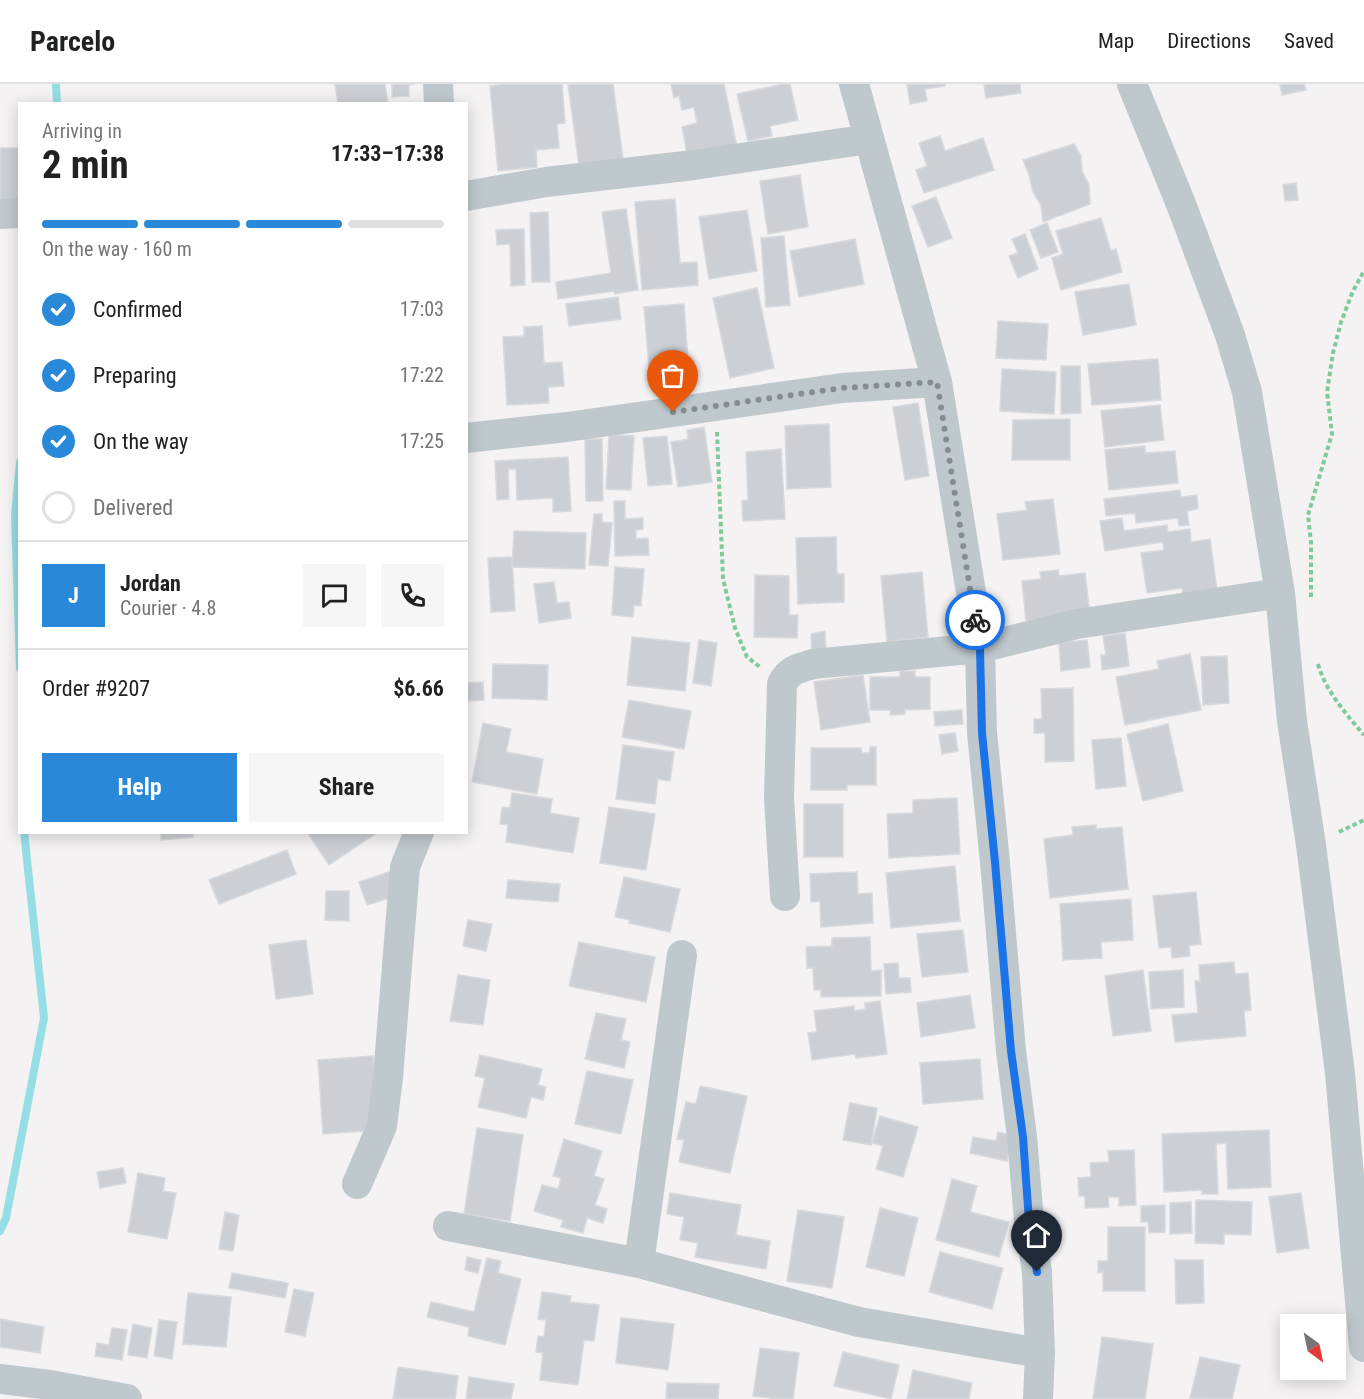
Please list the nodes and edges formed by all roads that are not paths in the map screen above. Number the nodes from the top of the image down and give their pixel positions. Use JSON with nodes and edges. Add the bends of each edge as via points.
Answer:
{"nodes":[{"id":1,"x":438,"y":84,"type":"edge"},
{"id":2,"x":854,"y":84,"type":"edge"},
{"id":3,"x":1132,"y":84,"type":"edge"},
{"id":4,"x":439,"y":102,"type":"edge"},
{"id":5,"x":869,"y":139,"type":"junction"},
{"id":6,"x":468,"y":196,"type":"edge"},
{"id":7,"x":18,"y":213,"type":"edge"},
{"id":8,"x":0,"y":214,"type":"edge"},
{"id":9,"x":937,"y":382,"type":"junction"},
{"id":10,"x":468,"y":438,"type":"edge"},
{"id":11,"x":1280,"y":593,"type":"junction"},
{"id":12,"x":980,"y":648,"type":"junction"},
{"id":13,"x":418,"y":834,"type":"edge"},
{"id":14,"x":785,"y":896,"type":"dead end"},
{"id":15,"x":682,"y":956,"type":"dead end"},
{"id":16,"x":357,"y":1184,"type":"dead end"},
{"id":17,"x":448,"y":1226,"type":"dead end"},
{"id":18,"x":639,"y":1263,"type":"junction"},
{"id":19,"x":1364,"y":1347,"type":"edge"},
{"id":20,"x":1040,"y":1353,"type":"junction"},
{"id":21,"x":0,"y":1379,"type":"edge"},
{"id":22,"x":127,"y":1399,"type":"edge"},
{"id":23,"x":1038,"y":1399,"type":"edge"}],
"edges":[{"from":1,"to":4,"type":"street"},
{"from":2,"to":5,"type":"street"},
{"from":3,"to":11,"type":"street","via":[[1238,359],[1247,392]]},
{"from":5,"to":6,"type":"street"},
{"from":5,"to":9,"type":"street"},
{"from":7,"to":8,"type":"street"},
{"from":9,"to":10,"type":"street","via":[[842,388]]},
{"from":9,"to":12,"type":"street"},
{"from":11,"to":12,"type":"street","via":[[1077,624]]},
{"from":11,"to":19,"type":"street","via":[[1292,721],[1340,1073]]},
{"from":12,"to":14,"type":"street","via":[[813,664],[786,676],[782,684],[778,798]]},
{"from":12,"to":20,"type":"street","via":[[982,733],[1011,1051],[1037,1272]]},
{"from":13,"to":16,"type":"street","via":[[405,867],[382,1126]]},
{"from":15,"to":18,"type":"street"},
{"from":17,"to":18,"type":"street"},
{"from":18,"to":20,"type":"street","via":[[859,1322]]},
{"from":20,"to":23,"type":"street"},
{"from":21,"to":22,"type":"street"}]}
